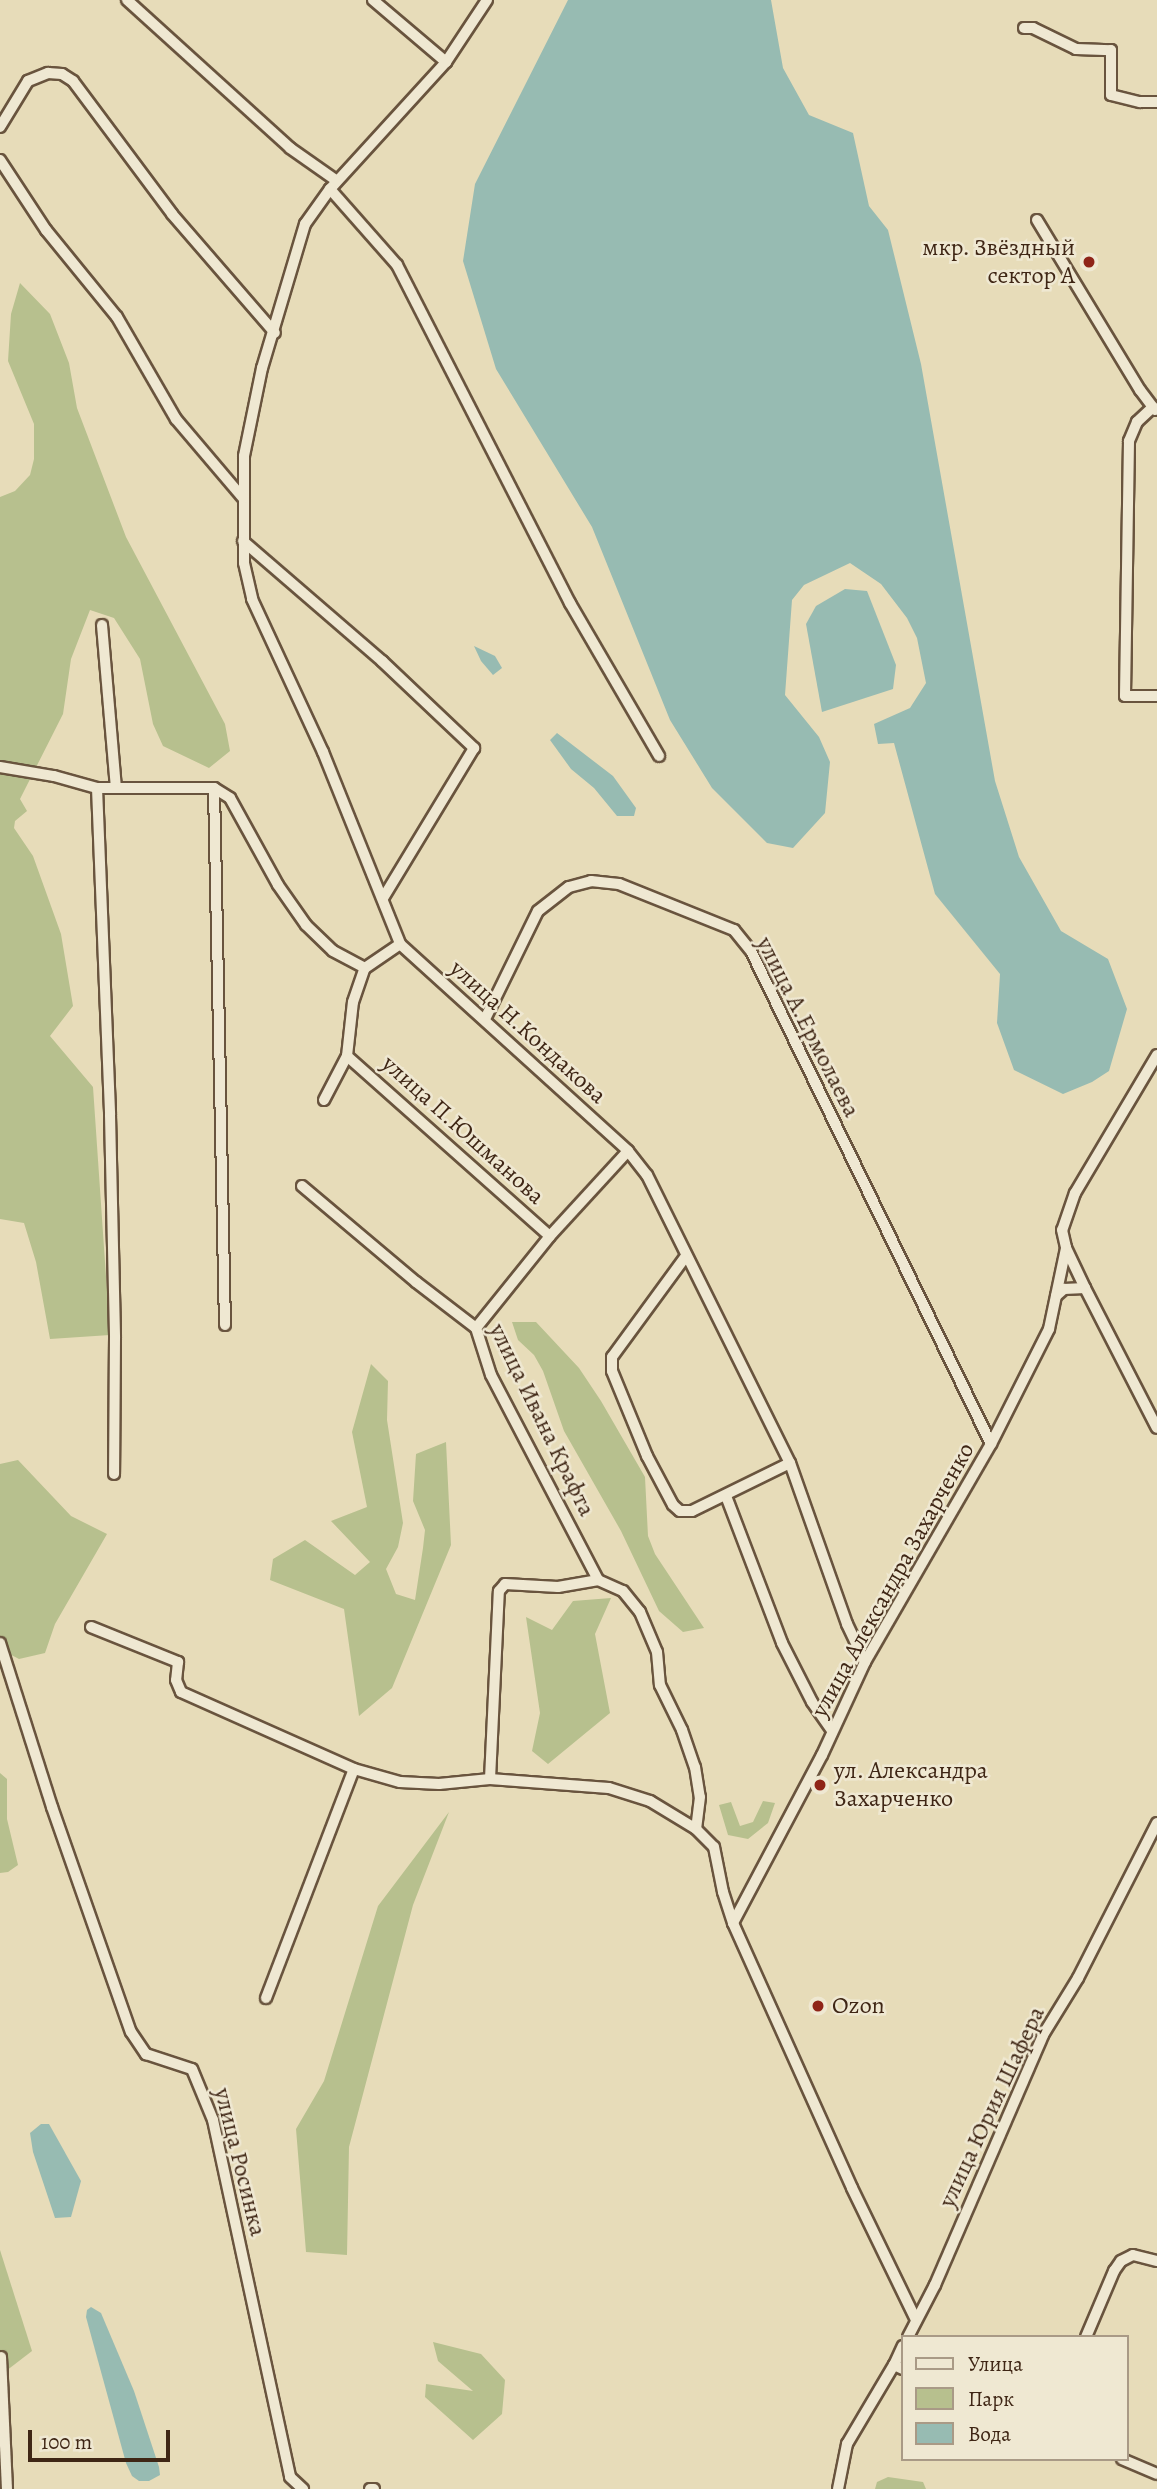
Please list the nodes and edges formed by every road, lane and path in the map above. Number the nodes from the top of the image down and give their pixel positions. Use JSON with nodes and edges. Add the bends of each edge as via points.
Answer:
{"nodes":[{"id":1,"x":127,"y":0,"type":"edge"},
{"id":2,"x":373,"y":0,"type":"edge"},
{"id":3,"x":487,"y":0,"type":"edge"},
{"id":4,"x":1024,"y":27,"type":"dead end"},
{"id":5,"x":446,"y":62,"type":"junction"},
{"id":6,"x":1157,"y":102,"type":"edge"},
{"id":7,"x":0,"y":127,"type":"edge"},
{"id":8,"x":0,"y":160,"type":"edge"},
{"id":9,"x":333,"y":185,"type":"junction"},
{"id":10,"x":1037,"y":220,"type":"dead end"},
{"id":11,"x":275,"y":333,"type":"junction"},
{"id":12,"x":1155,"y":409,"type":"edge"},
{"id":13,"x":243,"y":498,"type":"junction"},
{"id":14,"x":243,"y":541,"type":"junction"},
{"id":15,"x":102,"y":625,"type":"dead end"},
{"id":16,"x":1157,"y":696,"type":"edge"},
{"id":17,"x":659,"y":756,"type":"dead end"},
{"id":18,"x":0,"y":767,"type":"edge"},
{"id":19,"x":116,"y":787,"type":"junction"},
{"id":20,"x":97,"y":788,"type":"junction"},
{"id":21,"x":214,"y":788,"type":"junction"},
{"id":22,"x":383,"y":898,"type":"junction"},
{"id":23,"x":400,"y":944,"type":"junction"},
{"id":24,"x":365,"y":968,"type":"junction"},
{"id":25,"x":485,"y":1019,"type":"junction"},
{"id":26,"x":1157,"y":1055,"type":"edge"},
{"id":27,"x":347,"y":1056,"type":"junction"},
{"id":28,"x":324,"y":1100,"type":"dead end"},
{"id":29,"x":628,"y":1151,"type":"junction"},
{"id":30,"x":302,"y":1186,"type":"dead end"},
{"id":31,"x":551,"y":1236,"type":"junction"},
{"id":32,"x":1066,"y":1248,"type":"junction"},
{"id":33,"x":686,"y":1256,"type":"junction"},
{"id":34,"x":1085,"y":1288,"type":"junction"},
{"id":35,"x":1056,"y":1296,"type":"junction"},
{"id":36,"x":225,"y":1325,"type":"dead end"},
{"id":37,"x":476,"y":1328,"type":"junction"},
{"id":38,"x":1157,"y":1428,"type":"edge"},
{"id":39,"x":991,"y":1444,"type":"junction"},
{"id":40,"x":790,"y":1463,"type":"junction"},
{"id":41,"x":114,"y":1474,"type":"dead end"},
{"id":42,"x":726,"y":1496,"type":"junction"},
{"id":43,"x":598,"y":1580,"type":"junction"},
{"id":44,"x":91,"y":1627,"type":"dead end"},
{"id":45,"x":0,"y":1643,"type":"edge"},
{"id":46,"x":865,"y":1662,"type":"junction"},
{"id":47,"x":832,"y":1731,"type":"junction"},
{"id":48,"x":354,"y":1769,"type":"junction"},
{"id":49,"x":490,"y":1779,"type":"junction"},
{"id":50,"x":1157,"y":1823,"type":"edge"},
{"id":51,"x":696,"y":1829,"type":"junction"},
{"id":52,"x":733,"y":1923,"type":"junction"},
{"id":53,"x":265,"y":1998,"type":"dead end"},
{"id":54,"x":1157,"y":2261,"type":"edge"},
{"id":55,"x":916,"y":2320,"type":"junction"},
{"id":56,"x":909,"y":2335,"type":"edge"},
{"id":57,"x":1087,"y":2335,"type":"edge"},
{"id":58,"x":1,"y":2357,"type":"edge"},
{"id":59,"x":899,"y":2367,"type":"edge"},
{"id":60,"x":1127,"y":2461,"type":"edge"},
{"id":61,"x":1157,"y":2474,"type":"edge"},
{"id":62,"x":8,"y":2489,"type":"edge"},
{"id":63,"x":303,"y":2489,"type":"edge"},
{"id":64,"x":838,"y":2489,"type":"edge"}],
"edges":[{"from":1,"to":9,"type":"street"},
{"from":2,"to":5,"type":"street"},
{"from":3,"to":5,"type":"street"},
{"from":4,"to":6,"type":"street","via":[[1076,49],[1111,50],[1111,95]]},
{"from":5,"to":9,"type":"street"},
{"from":7,"to":11,"type":"street","via":[[28,81],[48,74],[62,74],[73,81],[172,214]]},
{"from":8,"to":13,"type":"street","via":[[46,230],[117,317],[176,419]]},
{"from":9,"to":11,"type":"street","via":[[305,224]]},
{"from":9,"to":17,"type":"street","via":[[397,265],[570,603]]},
{"from":10,"to":12,"type":"street"},
{"from":11,"to":13,"type":"street","via":[[249,429]]},
{"from":12,"to":16,"type":"street","via":[[1137,422],[1129,442],[1125,696]]},
{"from":13,"to":14,"type":"street"},
{"from":14,"to":22,"type":"street","via":[[252,599],[323,752]]},
{"from":14,"to":22,"type":"street","via":[[474,748]]},
{"from":15,"to":19,"type":"street"},
{"from":18,"to":20,"type":"street"},
{"from":19,"to":20,"type":"street"},
{"from":19,"to":21,"type":"street"},
{"from":20,"to":41,"type":"street","via":[[116,1338]]},
{"from":21,"to":24,"type":"street","via":[[230,798],[306,925],[334,951]]},
{"from":21,"to":36,"type":"street"},
{"from":22,"to":23,"type":"street"},
{"from":23,"to":24,"type":"street"},
{"from":23,"to":25,"type":"street","name":"улица Н.Кондакова"},
{"from":24,"to":27,"type":"street","via":[[353,1002]]},
{"from":25,"to":29,"type":"street","name":"улица Н.Кондакова"},
{"from":25,"to":39,"type":"street","name":"улица А.Ермолаева","via":[[538,911],[569,887],[591,881],[619,884],[733,930],[751,951]]},
{"from":26,"to":32,"type":"street","name":"улица Александра Захарченко","via":[[1075,1193],[1062,1230]]},
{"from":27,"to":28,"type":"street"},
{"from":27,"to":31,"type":"street","name":"улица П.Юшманова"},
{"from":29,"to":31,"type":"street"},
{"from":29,"to":33,"type":"street","name":"улица Н.Кондакова","via":[[647,1175]]},
{"from":30,"to":37,"type":"street","name":"улица Ивана Крафта"},
{"from":31,"to":37,"type":"street"},
{"from":32,"to":34,"type":"street"},
{"from":32,"to":35,"type":"street","name":"улица Александра Захарченко"},
{"from":33,"to":40,"type":"street","name":"улица Н.Кондакова"},
{"from":33,"to":42,"type":"street","via":[[618,1347],[612,1371],[673,1505],[680,1511],[692,1511]]},
{"from":34,"to":35,"type":"street","via":[[1074,1287]]},
{"from":34,"to":38,"type":"street"},
{"from":35,"to":39,"type":"street","name":"улица Александра Захарченко","via":[[1049,1329]]},
{"from":37,"to":43,"type":"street","name":"улица Ивана Крафта","via":[[491,1375]]},
{"from":39,"to":46,"type":"street","name":"улица Александра Захарченко"},
{"from":40,"to":42,"type":"street"},
{"from":40,"to":46,"type":"street","name":"улица Н.Кондакова"},
{"from":42,"to":47,"type":"street","via":[[782,1643]]},
{"from":43,"to":49,"type":"street","via":[[558,1587],[505,1584],[499,1591]]},
{"from":43,"to":51,"type":"street","via":[[623,1591],[640,1612],[657,1652],[660,1685],[695,1768],[700,1797]]},
{"from":44,"to":48,"type":"street","via":[[178,1662],[176,1681],[181,1692]]},
{"from":45,"to":63,"type":"street","name":"улица Росинка","via":[[131,2032],[146,2054],[192,2069],[213,2120],[290,2477]]},
{"from":46,"to":47,"type":"street","name":"улица Александра Захарченко"},
{"from":47,"to":52,"type":"street","name":"улица Александра Захарченко"},
{"from":48,"to":49,"type":"street","via":[[400,1782]]},
{"from":48,"to":53,"type":"street"},
{"from":49,"to":51,"type":"street","via":[[608,1788],[650,1801]]},
{"from":50,"to":55,"type":"street","name":"улица Юрия Шафера","via":[[1078,1978],[1043,2035]]},
{"from":51,"to":52,"type":"street","via":[[714,1847]]},
{"from":52,"to":55,"type":"street"},
{"from":54,"to":57,"type":"street","via":[[1133,2255],[1121,2261]]},
{"from":55,"to":56,"type":"street","name":"улица Юрия Шафера"},
{"from":58,"to":62,"type":"street"},
{"from":59,"to":64,"type":"street","via":[[847,2444]]},
{"from":60,"to":61,"type":"street"}]}
